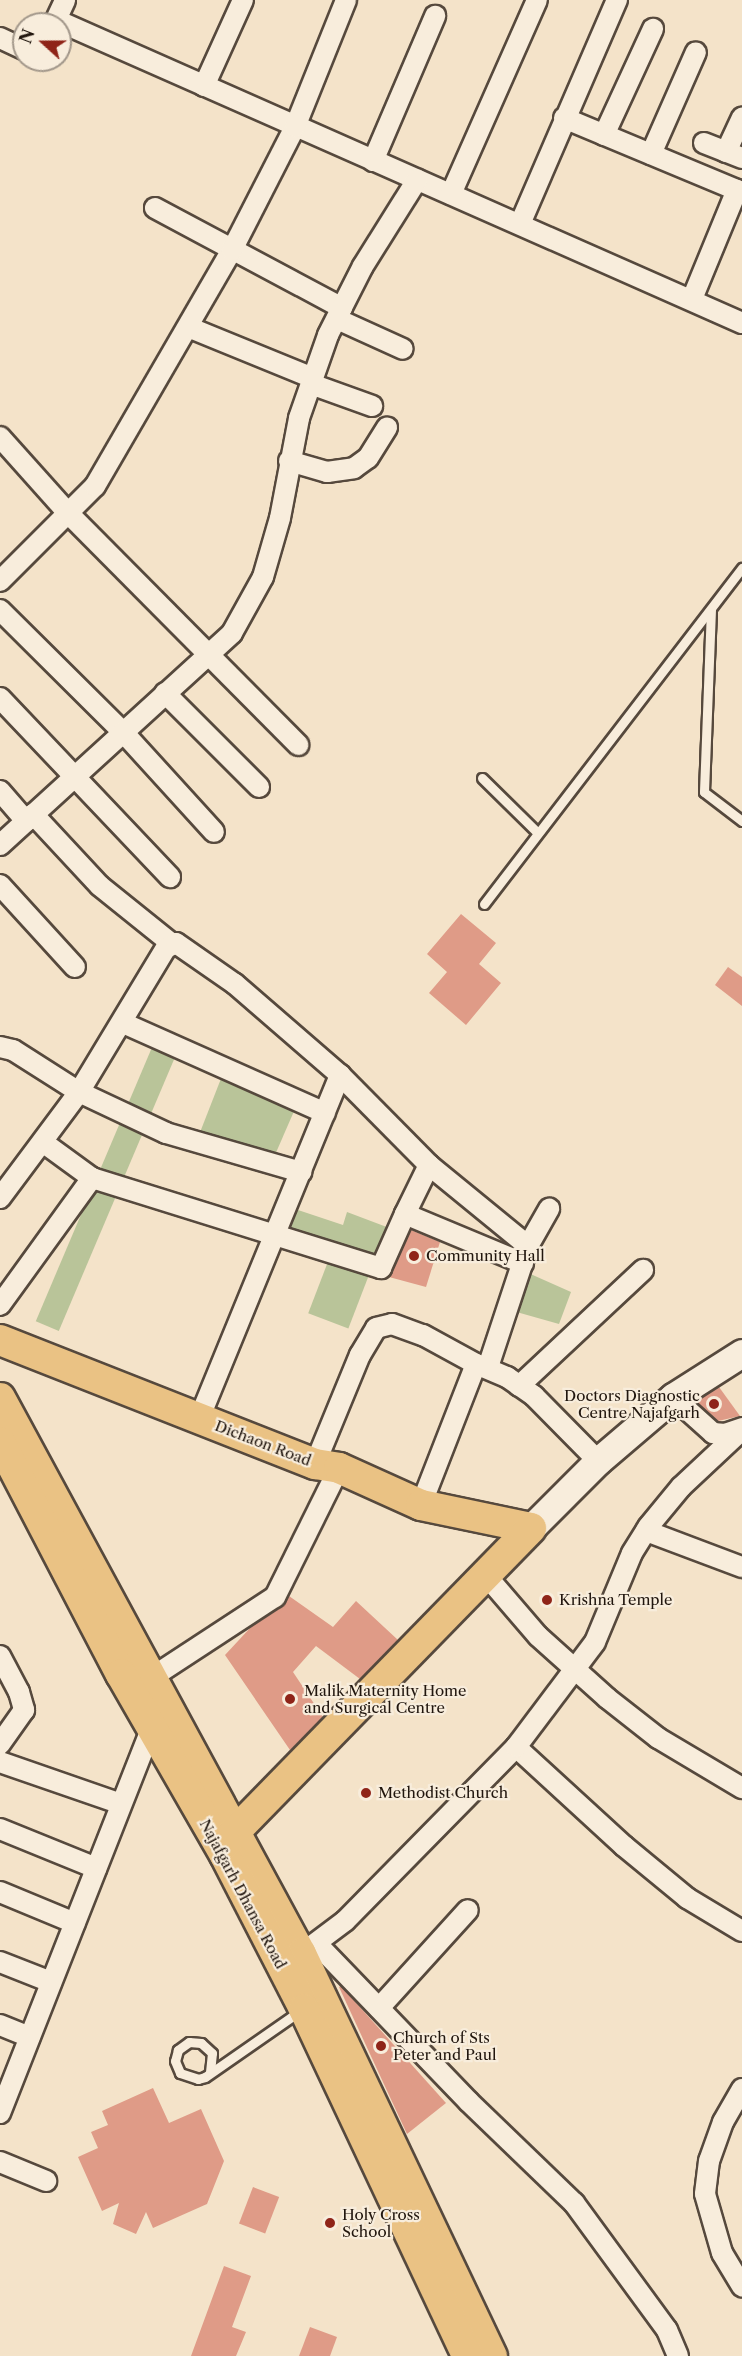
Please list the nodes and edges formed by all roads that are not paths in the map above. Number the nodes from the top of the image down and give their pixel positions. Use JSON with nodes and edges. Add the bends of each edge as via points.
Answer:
{"nodes":[{"id":1,"x":243,"y":0,"type":"edge"},
{"id":2,"x":346,"y":0,"type":"edge"},
{"id":3,"x":537,"y":0,"type":"edge"},
{"id":4,"x":617,"y":0,"type":"edge"},
{"id":5,"x":435,"y":16,"type":"dead end"},
{"id":6,"x":72,"y":29,"type":"edge"},
{"id":7,"x":653,"y":29,"type":"dead end"},
{"id":8,"x":696,"y":52,"type":"dead end"},
{"id":9,"x":204,"y":86,"type":"junction"},
{"id":10,"x":564,"y":118,"type":"junction"},
{"id":11,"x":742,"y":118,"type":"edge"},
{"id":12,"x":295,"y":127,"type":"junction"},
{"id":13,"x":604,"y":135,"type":"junction"},
{"id":14,"x":704,"y":143,"type":"dead end"},
{"id":15,"x":651,"y":154,"type":"junction"},
{"id":16,"x":734,"y":155,"type":"edge"},
{"id":17,"x":373,"y":161,"type":"junction"},
{"id":18,"x":417,"y":180,"type":"junction"},
{"id":19,"x":740,"y":191,"type":"edge"},
{"id":20,"x":451,"y":194,"type":"junction"},
{"id":21,"x":155,"y":208,"type":"dead end"},
{"id":22,"x":520,"y":224,"type":"junction"},
{"id":23,"x":232,"y":250,"type":"junction"},
{"id":24,"x":692,"y":299,"type":"junction"},
{"id":25,"x":339,"y":313,"type":"junction"},
{"id":26,"x":742,"y":323,"type":"edge"},
{"id":27,"x":188,"y":327,"type":"junction"},
{"id":28,"x":403,"y":349,"type":"dead end"},
{"id":29,"x":312,"y":381,"type":"junction"},
{"id":30,"x":372,"y":406,"type":"dead end"},
{"id":31,"x":387,"y":427,"type":"dead end"},
{"id":32,"x":0,"y":437,"type":"edge"},
{"id":33,"x":289,"y":461,"type":"junction"},
{"id":34,"x":68,"y":513,"type":"junction"},
{"id":35,"x":742,"y":568,"type":"edge"},
{"id":36,"x":0,"y":581,"type":"edge"},
{"id":37,"x":711,"y":608,"type":"junction"},
{"id":38,"x":0,"y":610,"type":"edge"},
{"id":39,"x":207,"y":656,"type":"junction"},
{"id":40,"x":165,"y":693,"type":"junction"},
{"id":41,"x":0,"y":698,"type":"edge"},
{"id":42,"x":123,"y":732,"type":"junction"},
{"id":43,"x":298,"y":745,"type":"dead end"},
{"id":44,"x":74,"y":776,"type":"junction"},
{"id":45,"x":482,"y":778,"type":"dead end"},
{"id":46,"x":259,"y":788,"type":"dead end"},
{"id":47,"x":0,"y":791,"type":"edge"},
{"id":48,"x":30,"y":817,"type":"junction"},
{"id":49,"x":742,"y":821,"type":"edge"},
{"id":50,"x":214,"y":832,"type":"dead end"},
{"id":51,"x":538,"y":833,"type":"junction"},
{"id":52,"x":0,"y":845,"type":"edge"},
{"id":53,"x":170,"y":877,"type":"dead end"},
{"id":54,"x":0,"y":885,"type":"edge"},
{"id":55,"x":484,"y":904,"type":"dead end"},
{"id":56,"x":171,"y":943,"type":"junction"},
{"id":57,"x":75,"y":967,"type":"dead end"},
{"id":58,"x":123,"y":1023,"type":"junction"},
{"id":59,"x":0,"y":1047,"type":"edge"},
{"id":60,"x":340,"y":1074,"type":"junction"},
{"id":61,"x":79,"y":1092,"type":"junction"},
{"id":62,"x":325,"y":1113,"type":"junction"},
{"id":63,"x":44,"y":1143,"type":"junction"},
{"id":64,"x":429,"y":1165,"type":"junction"},
{"id":65,"x":301,"y":1172,"type":"junction"},
{"id":66,"x":92,"y":1178,"type":"junction"},
{"id":67,"x":0,"y":1198,"type":"edge"},
{"id":68,"x":549,"y":1209,"type":"dead end"},
{"id":69,"x":405,"y":1214,"type":"junction"},
{"id":70,"x":272,"y":1233,"type":"junction"},
{"id":71,"x":525,"y":1254,"type":"junction"},
{"id":72,"x":643,"y":1270,"type":"dead end"},
{"id":73,"x":0,"y":1305,"type":"edge"},
{"id":74,"x":0,"y":1340,"type":"edge"},
{"id":75,"x":742,"y":1353,"type":"edge"},
{"id":76,"x":482,"y":1366,"type":"junction"},
{"id":77,"x":519,"y":1386,"type":"junction"},
{"id":78,"x":673,"y":1397,"type":"junction"},
{"id":79,"x":0,"y":1398,"type":"edge"},
{"id":80,"x":199,"y":1419,"type":"junction"},
{"id":81,"x":742,"y":1429,"type":"edge"},
{"id":82,"x":0,"y":1442,"type":"edge"},
{"id":83,"x":598,"y":1461,"type":"junction"},
{"id":84,"x":327,"y":1466,"type":"junction"},
{"id":85,"x":421,"y":1505,"type":"junction"},
{"id":86,"x":531,"y":1528,"type":"junction"},
{"id":87,"x":646,"y":1530,"type":"junction"},
{"id":88,"x":742,"y":1567,"type":"edge"},
{"id":89,"x":483,"y":1572,"type":"junction"},
{"id":90,"x":0,"y":1656,"type":"edge"},
{"id":91,"x":575,"y":1671,"type":"junction"},
{"id":92,"x":151,"y":1678,"type":"junction"},
{"id":93,"x":151,"y":1729,"type":"junction"},
{"id":94,"x":0,"y":1744,"type":"edge"},
{"id":95,"x":516,"y":1747,"type":"junction"},
{"id":96,"x":0,"y":1762,"type":"edge"},
{"id":97,"x":742,"y":1788,"type":"edge"},
{"id":98,"x":121,"y":1804,"type":"junction"},
{"id":99,"x":0,"y":1829,"type":"edge"},
{"id":100,"x":228,"y":1840,"type":"junction"},
{"id":101,"x":96,"y":1868,"type":"junction"},
{"id":102,"x":0,"y":1892,"type":"edge"},
{"id":103,"x":468,"y":1910,"type":"dead end"},
{"id":104,"x":75,"y":1923,"type":"junction"},
{"id":105,"x":742,"y":1931,"type":"edge"},
{"id":106,"x":309,"y":1949,"type":"junction"},
{"id":107,"x":0,"y":1962,"type":"edge"},
{"id":108,"x":51,"y":1982,"type":"junction"},
{"id":109,"x":379,"y":2008,"type":"junction"},
{"id":110,"x":303,"y":2009,"type":"junction"},
{"id":111,"x":0,"y":2025,"type":"edge"},
{"id":112,"x":30,"y":2037,"type":"junction"},
{"id":113,"x":210,"y":2072,"type":"junction"},
{"id":114,"x":742,"y":2089,"type":"edge"},
{"id":115,"x":2,"y":2103,"type":"edge"},
{"id":116,"x":0,"y":2162,"type":"edge"},
{"id":117,"x":46,"y":2181,"type":"dead end"},
{"id":118,"x":742,"y":2286,"type":"edge"},
{"id":119,"x":467,"y":2356,"type":"edge"},
{"id":120,"x":492,"y":2356,"type":"edge"},
{"id":121,"x":678,"y":2356,"type":"edge"}],
"edges":[{"from":1,"to":9,"type":"street"},
{"from":2,"to":12,"type":"street"},
{"from":3,"to":20,"type":"street"},
{"from":4,"to":10,"type":"street"},
{"from":5,"to":17,"type":"street"},
{"from":6,"to":9,"type":"street"},
{"from":7,"to":13,"type":"street"},
{"from":8,"to":15,"type":"street"},
{"from":9,"to":12,"type":"street"},
{"from":10,"to":13,"type":"street"},
{"from":10,"to":22,"type":"street"},
{"from":11,"to":16,"type":"street"},
{"from":12,"to":17,"type":"street"},
{"from":12,"to":23,"type":"street"},
{"from":13,"to":15,"type":"street"},
{"from":14,"to":16,"type":"street"},
{"from":15,"to":19,"type":"street"},
{"from":17,"to":18,"type":"street"},
{"from":18,"to":20,"type":"street"},
{"from":18,"to":25,"type":"street"},
{"from":19,"to":24,"type":"street"},
{"from":20,"to":22,"type":"street"},
{"from":21,"to":23,"type":"street"},
{"from":22,"to":24,"type":"street"},
{"from":23,"to":25,"type":"street"},
{"from":23,"to":27,"type":"street"},
{"from":24,"to":26,"type":"street"},
{"from":25,"to":28,"type":"street"},
{"from":25,"to":29,"type":"street"},
{"from":27,"to":29,"type":"street"},
{"from":27,"to":34,"type":"street","via":[[95,486]]},
{"from":29,"to":30,"type":"street"},
{"from":29,"to":33,"type":"street"},
{"from":31,"to":33,"type":"street","via":[[368,458],[354,468],[327,472]]},
{"from":32,"to":34,"type":"street"},
{"from":33,"to":39,"type":"street","via":[[280,518],[263,577],[232,633]]},
{"from":34,"to":36,"type":"street"},
{"from":34,"to":39,"type":"street"},
{"from":35,"to":37,"type":"lane"},
{"from":37,"to":49,"type":"lane","via":[[704,792]]},
{"from":37,"to":51,"type":"lane"},
{"from":38,"to":42,"type":"street"},
{"from":39,"to":40,"type":"street"},
{"from":39,"to":43,"type":"street"},
{"from":40,"to":42,"type":"street"},
{"from":40,"to":46,"type":"street"},
{"from":41,"to":44,"type":"street"},
{"from":42,"to":44,"type":"street"},
{"from":42,"to":50,"type":"street"},
{"from":44,"to":48,"type":"street"},
{"from":44,"to":53,"type":"street","via":[[118,817]]},
{"from":45,"to":51,"type":"lane"},
{"from":47,"to":48,"type":"street"},
{"from":48,"to":52,"type":"street"},
{"from":48,"to":56,"type":"street","via":[[100,886]]},
{"from":51,"to":55,"type":"lane"},
{"from":54,"to":57,"type":"street"},
{"from":56,"to":58,"type":"street"},
{"from":56,"to":60,"type":"street","via":[[184,946],[235,984]]},
{"from":58,"to":61,"type":"street"},
{"from":58,"to":62,"type":"street"},
{"from":59,"to":61,"type":"street"},
{"from":60,"to":62,"type":"street"},
{"from":60,"to":64,"type":"street"},
{"from":61,"to":63,"type":"street"},
{"from":61,"to":65,"type":"street","via":[[166,1134]]},
{"from":62,"to":65,"type":"street"},
{"from":63,"to":66,"type":"street"},
{"from":63,"to":67,"type":"street"},
{"from":64,"to":69,"type":"street"},
{"from":64,"to":71,"type":"street"},
{"from":65,"to":70,"type":"street"},
{"from":66,"to":70,"type":"street"},
{"from":66,"to":73,"type":"street"},
{"from":68,"to":71,"type":"street"},
{"from":69,"to":70,"type":"street","via":[[381,1268]]},
{"from":69,"to":71,"type":"street"},
{"from":70,"to":80,"type":"street"},
{"from":71,"to":76,"type":"street"},
{"from":72,"to":77,"type":"street"},
{"from":74,"to":80,"type":"main road","name":"Dichaon Road"},
{"from":75,"to":78,"type":"main road"},
{"from":76,"to":77,"type":"street"},
{"from":76,"to":84,"type":"street","via":[[423,1335],[392,1324],[376,1328],[360,1355]]},
{"from":76,"to":85,"type":"street"},
{"from":77,"to":83,"type":"street"},
{"from":78,"to":81,"type":"street","via":[[713,1433]]},
{"from":78,"to":83,"type":"main road"},
{"from":79,"to":92,"type":"main road"},
{"from":80,"to":84,"type":"main road","name":"Dichaon Road"},
{"from":81,"to":87,"type":"street","via":[[681,1487]]},
{"from":82,"to":93,"type":"main road","name":"Najafgarh Dhansa Road"},
{"from":83,"to":86,"type":"main road"},
{"from":84,"to":85,"type":"main road","name":"Dichaon Road"},
{"from":84,"to":92,"type":"street","via":[[275,1597]]},
{"from":85,"to":86,"type":"main road","name":"Dichaon Road"},
{"from":86,"to":89,"type":"main road"},
{"from":87,"to":88,"type":"street"},
{"from":87,"to":91,"type":"street","via":[[632,1553],[608,1617]]},
{"from":89,"to":91,"type":"street","via":[[512,1609]]},
{"from":89,"to":100,"type":"main road"},
{"from":90,"to":94,"type":"street","via":[[24,1710]]},
{"from":91,"to":95,"type":"street"},
{"from":91,"to":97,"type":"street","via":[[658,1738]]},
{"from":92,"to":100,"type":"main road"},
{"from":93,"to":98,"type":"street"},
{"from":93,"to":100,"type":"main road","name":"Najafgarh Dhansa Road"},
{"from":95,"to":105,"type":"street","via":[[687,1898]]},
{"from":95,"to":106,"type":"street","via":[[379,1888]]},
{"from":96,"to":98,"type":"street"},
{"from":98,"to":101,"type":"street"},
{"from":99,"to":101,"type":"street"},
{"from":100,"to":106,"type":"main road"},
{"from":100,"to":110,"type":"main road","name":"Najafgarh Dhansa Road"},
{"from":101,"to":104,"type":"street"},
{"from":102,"to":104,"type":"street"},
{"from":103,"to":109,"type":"street"},
{"from":104,"to":108,"type":"street"},
{"from":106,"to":109,"type":"street"},
{"from":106,"to":120,"type":"main road"},
{"from":107,"to":108,"type":"street"},
{"from":108,"to":112,"type":"street"},
{"from":109,"to":121,"type":"street","via":[[574,2203],[667,2330]]},
{"from":110,"to":113,"type":"lane"},
{"from":110,"to":119,"type":"main road","name":"Najafgarh Dhansa Road"},
{"from":111,"to":112,"type":"street"},
{"from":112,"to":115,"type":"street"},
{"from":113,"to":113,"type":"lane","via":[[198,2079],[185,2078],[177,2068],[178,2050],[195,2041],[208,2047],[214,2059]]},
{"from":114,"to":118,"type":"street","via":[[723,2122],[709,2161],[705,2194],[722,2253]]},
{"from":116,"to":117,"type":"street"}]}
